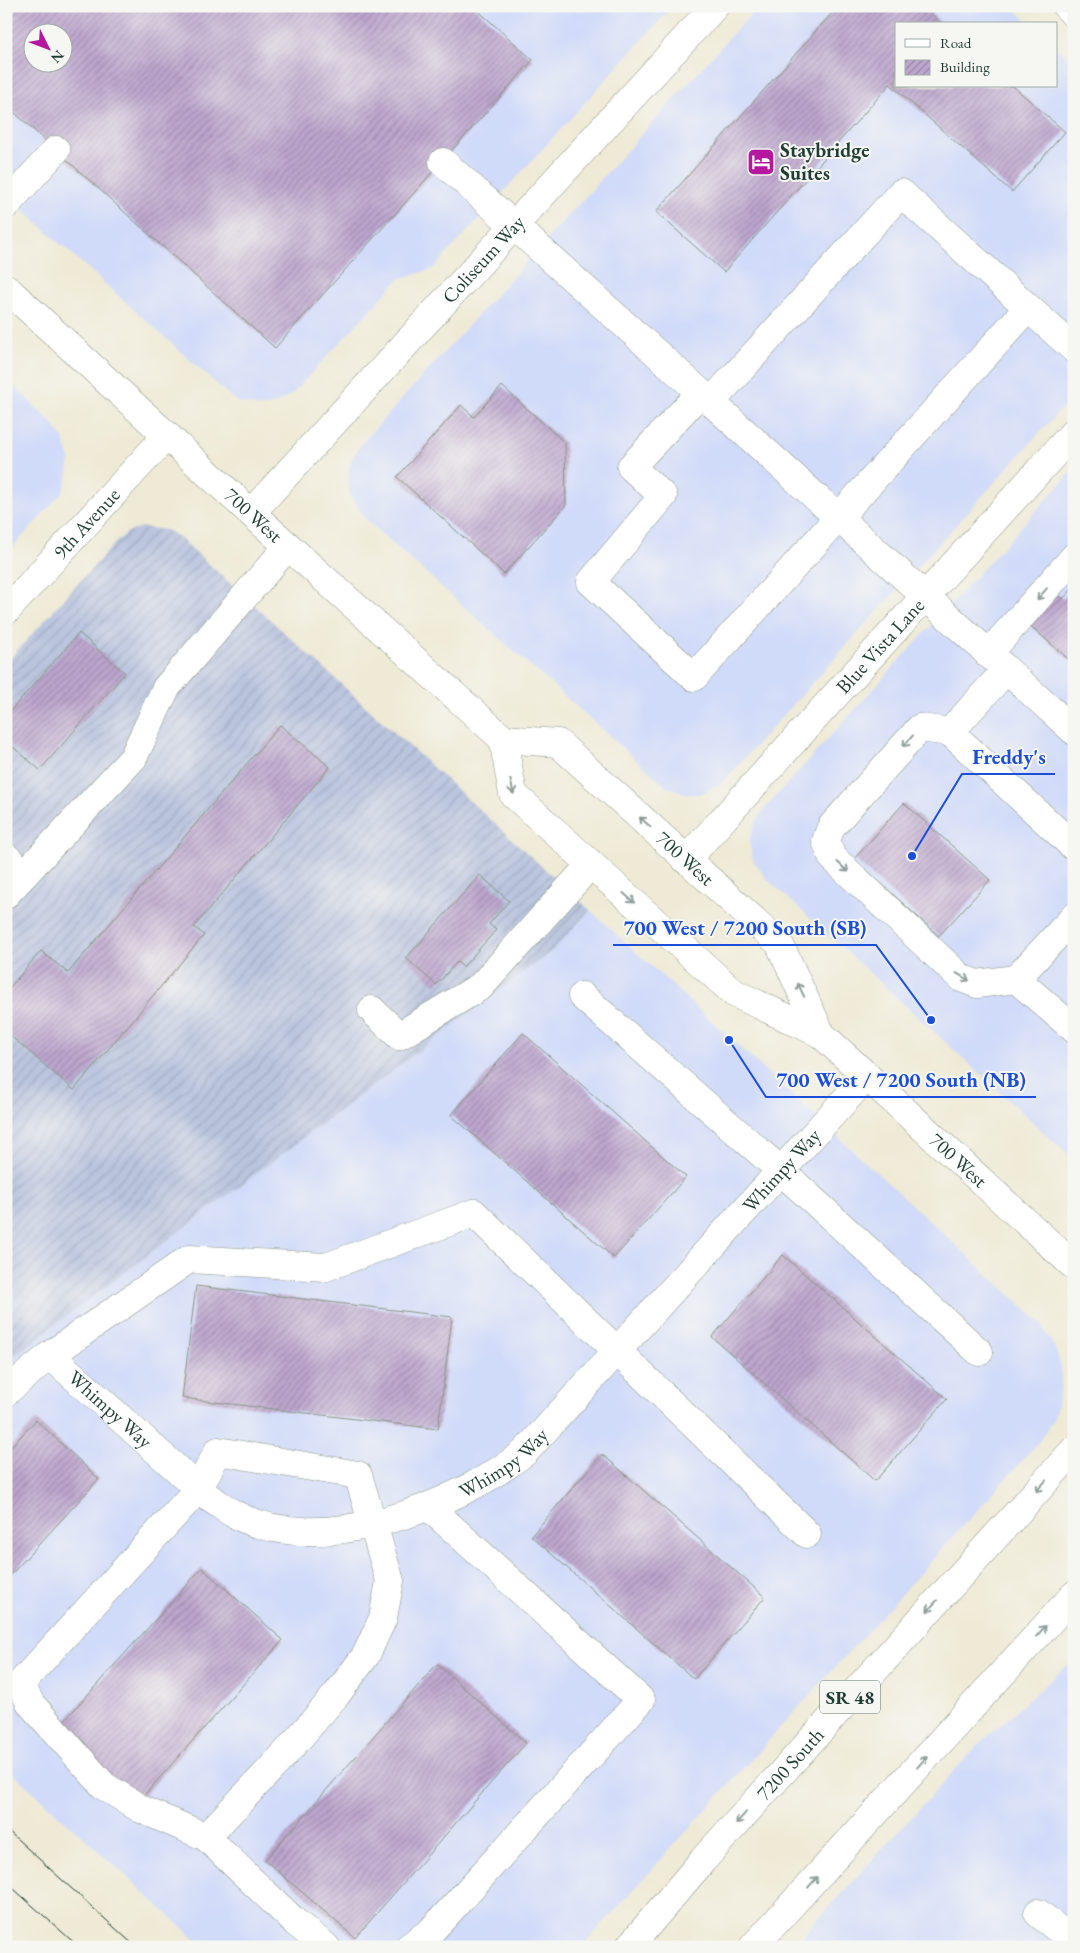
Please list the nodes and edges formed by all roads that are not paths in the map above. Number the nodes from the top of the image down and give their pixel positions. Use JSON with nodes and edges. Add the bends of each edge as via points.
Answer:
{"nodes":[{"id":1,"x":715,"y":6,"type":"edge"},
{"id":2,"x":1066,"y":6,"type":"edge"},
{"id":3,"x":1074,"y":14,"type":"edge"},
{"id":4,"x":56,"y":150,"type":"dead end"},
{"id":5,"x":443,"y":162,"type":"dead end"},
{"id":6,"x":6,"y":205,"type":"edge"},
{"id":7,"x":514,"y":226,"type":"junction"},
{"id":8,"x":6,"y":288,"type":"edge"},
{"id":9,"x":1028,"y":308,"type":"junction"},
{"id":10,"x":1074,"y":348,"type":"edge"},
{"id":11,"x":705,"y":397,"type":"junction"},
{"id":12,"x":1074,"y":432,"type":"edge"},
{"id":13,"x":167,"y":435,"type":"junction"},
{"id":14,"x":251,"y":513,"type":"junction"},
{"id":15,"x":838,"y":518,"type":"junction"},
{"id":16,"x":288,"y":546,"type":"junction"},
{"id":17,"x":1074,"y":557,"type":"edge"},
{"id":18,"x":925,"y":596,"type":"junction"},
{"id":19,"x":6,"y":610,"type":"edge"},
{"id":20,"x":997,"y":662,"type":"junction"},
{"id":21,"x":1074,"y":731,"type":"edge"},
{"id":22,"x":950,"y":732,"type":"junction"},
{"id":23,"x":503,"y":739,"type":"junction"},
{"id":24,"x":1074,"y":847,"type":"edge"},
{"id":25,"x":686,"y":860,"type":"junction"},
{"id":26,"x":591,"y":864,"type":"junction"},
{"id":27,"x":16,"y":866,"type":"edge"},
{"id":28,"x":6,"y":894,"type":"edge"},
{"id":29,"x":1074,"y":917,"type":"edge"},
{"id":30,"x":1016,"y":980,"type":"junction"},
{"id":31,"x":582,"y":996,"type":"dead end"},
{"id":32,"x":372,"y":1010,"type":"dead end"},
{"id":33,"x":1074,"y":1029,"type":"edge"},
{"id":34,"x":821,"y":1034,"type":"junction"},
{"id":35,"x":867,"y":1076,"type":"junction"},
{"id":36,"x":780,"y":1170,"type":"junction"},
{"id":37,"x":1074,"y":1266,"type":"edge"},
{"id":38,"x":979,"y":1352,"type":"dead end"},
{"id":39,"x":616,"y":1353,"type":"junction"},
{"id":40,"x":50,"y":1355,"type":"junction"},
{"id":41,"x":6,"y":1392,"type":"edge"},
{"id":42,"x":1074,"y":1450,"type":"edge"},
{"id":43,"x":199,"y":1488,"type":"junction"},
{"id":44,"x":429,"y":1507,"type":"junction"},
{"id":45,"x":372,"y":1522,"type":"junction"},
{"id":46,"x":807,"y":1534,"type":"dead end"},
{"id":47,"x":1074,"y":1595,"type":"edge"},
{"id":48,"x":206,"y":1837,"type":"junction"},
{"id":49,"x":1038,"y":1913,"type":"dead end"},
{"id":50,"x":1074,"y":1942,"type":"edge"},
{"id":51,"x":326,"y":1947,"type":"edge"},
{"id":52,"x":409,"y":1947,"type":"edge"},
{"id":53,"x":629,"y":1947,"type":"edge"},
{"id":54,"x":753,"y":1947,"type":"edge"}],
"edges":[{"from":1,"to":7,"type":"main road","name":"Coliseum Way"},
{"from":2,"to":3,"type":"main road"},
{"from":4,"to":6,"type":"main road"},
{"from":5,"to":7,"type":"main road"},
{"from":7,"to":11,"type":"main road"},
{"from":7,"to":14,"type":"main road","name":"Coliseum Way"},
{"from":8,"to":13,"type":"main road","name":"700 West"},
{"from":9,"to":10,"type":"main road"},
{"from":9,"to":11,"type":"main road","via":[[901,193]]},
{"from":9,"to":15,"type":"main road"},
{"from":11,"to":15,"type":"main road"},
{"from":11,"to":15,"type":"main road","via":[[631,467],[664,496],[591,582],[694,677]]},
{"from":12,"to":18,"type":"main road","name":"Blue Vista Lane"},
{"from":13,"to":14,"type":"main road","name":"700 West"},
{"from":13,"to":19,"type":"main road","name":"9th Avenue"},
{"from":14,"to":16,"type":"main road","name":"700 West"},
{"from":15,"to":18,"type":"main road"},
{"from":16,"to":23,"type":"main road","name":"700 West"},
{"from":16,"to":27,"type":"main road","via":[[166,688],[133,758]]},
{"from":17,"to":20,"type":"main road","one_way":true},
{"from":18,"to":20,"type":"main road"},
{"from":18,"to":25,"type":"main road","name":"Blue Vista Lane"},
{"from":20,"to":21,"type":"main road"},
{"from":20,"to":22,"type":"main road"},
{"from":22,"to":24,"type":"main road"},
{"from":22,"to":30,"type":"main road","one_way":true,"via":[[920,728],[831,826],[826,841],[832,857],[961,978],[977,984]]},
{"from":25,"to":23,"type":"main road","name":"700 West","one_way":true,"via":[[558,743]]},
{"from":23,"to":26,"type":"main road","name":"700 West","one_way":true,"via":[[513,794]]},
{"from":34,"to":25,"type":"main road","name":"700 West","one_way":true,"via":[[779,943]]},
{"from":26,"to":32,"type":"main road","via":[[481,986],[398,1036]]},
{"from":26,"to":34,"type":"main road","name":"700 West","one_way":true,"via":[[734,993]]},
{"from":27,"to":28,"type":"main road"},
{"from":29,"to":30,"type":"main road"},
{"from":30,"to":33,"type":"main road"},
{"from":31,"to":36,"type":"main road"},
{"from":34,"to":35,"type":"main road","name":"700 West"},
{"from":35,"to":36,"type":"main road","name":"Whimpy Way"},
{"from":35,"to":37,"type":"main road","name":"700 West"},
{"from":36,"to":38,"type":"main road"},
{"from":36,"to":39,"type":"main road","name":"Whimpy Way"},
{"from":39,"to":40,"type":"main road","via":[[474,1213],[326,1268],[190,1260]]},
{"from":39,"to":44,"type":"main road","name":"Whimpy Way","via":[[526,1452],[481,1483]]},
{"from":39,"to":46,"type":"main road"},
{"from":40,"to":41,"type":"main road"},
{"from":40,"to":43,"type":"main road","name":"Whimpy Way"},
{"from":42,"to":53,"type":"main road","name":"7200 South","number":"SR 48","one_way":true,"via":[[703,1860]]},
{"from":43,"to":45,"type":"main road","name":"Whimpy Way","via":[[234,1514],[284,1529],[322,1531]]},
{"from":43,"to":45,"type":"main road","via":[[218,1451],[358,1475]]},
{"from":43,"to":48,"type":"main road","via":[[20,1684],[31,1704],[104,1786],[141,1809]]},
{"from":44,"to":45,"type":"main road","name":"Whimpy Way"},
{"from":44,"to":52,"type":"main road","via":[[641,1700],[430,1932]]},
{"from":45,"to":48,"type":"main road","via":[[390,1581],[383,1618],[366,1655],[337,1694]]},
{"from":54,"to":47,"type":"main road","one_way":true},
{"from":48,"to":51,"type":"main road","via":[[295,1922]]},
{"from":49,"to":50,"type":"main road"}]}
